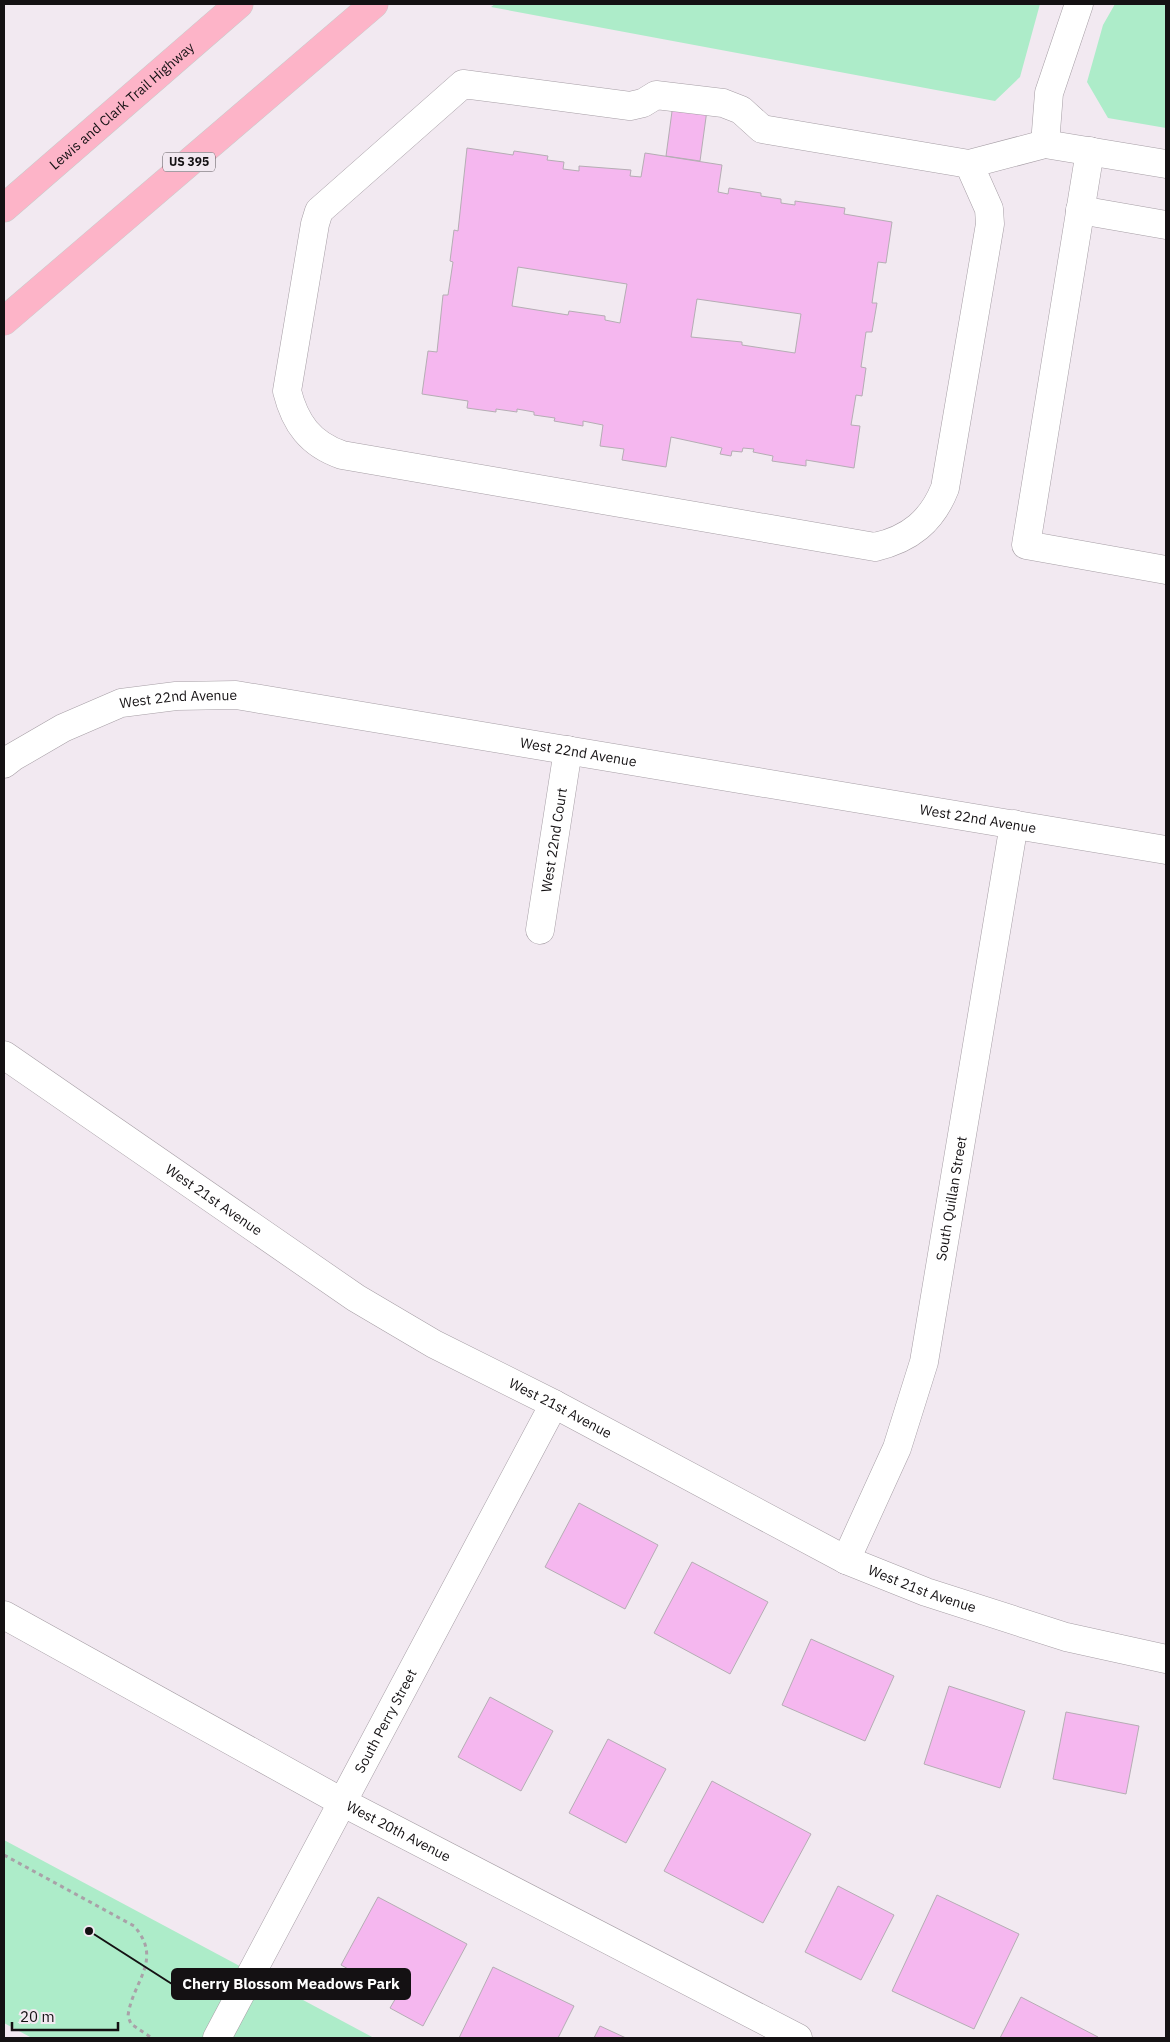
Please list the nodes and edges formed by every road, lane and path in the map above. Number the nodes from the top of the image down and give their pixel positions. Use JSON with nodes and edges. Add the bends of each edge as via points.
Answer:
{"nodes":[{"id":1,"x":239,"y":4,"type":"edge"},
{"id":2,"x":374,"y":4,"type":"edge"},
{"id":3,"x":1079,"y":4,"type":"edge"},
{"id":4,"x":1045,"y":144,"type":"junction"},
{"id":5,"x":1090,"y":151,"type":"junction"},
{"id":6,"x":970,"y":164,"type":"junction"},
{"id":7,"x":1166,"y":164,"type":"edge"},
{"id":8,"x":4,"y":208,"type":"edge"},
{"id":9,"x":1080,"y":210,"type":"junction"},
{"id":10,"x":1166,"y":225,"type":"edge"},
{"id":11,"x":4,"y":321,"type":"edge"},
{"id":12,"x":1166,"y":570,"type":"edge"},
{"id":13,"x":568,"y":750,"type":"junction"},
{"id":14,"x":4,"y":764,"type":"edge"},
{"id":15,"x":1014,"y":824,"type":"junction"},
{"id":16,"x":1166,"y":850,"type":"edge"},
{"id":17,"x":540,"y":930,"type":"dead end"},
{"id":18,"x":4,"y":1055,"type":"edge"},
{"id":19,"x":554,"y":1404,"type":"junction"},
{"id":20,"x":846,"y":1560,"type":"junction"},
{"id":21,"x":4,"y":1615,"type":"edge"},
{"id":22,"x":1166,"y":1659,"type":"edge"},
{"id":23,"x":342,"y":1802,"type":"junction"},
{"id":24,"x":4,"y":1855,"type":"edge"},
{"id":25,"x":152,"y":2038,"type":"edge"},
{"id":26,"x":217,"y":2038,"type":"edge"},
{"id":27,"x":798,"y":2038,"type":"edge"}],
"edges":[{"from":1,"to":8,"type":"highway","name":"Lewis and Clark Trail Highway"},
{"from":2,"to":11,"type":"highway","number":"US 395"},
{"from":3,"to":4,"type":"street","via":[[1049,93]]},
{"from":4,"to":5,"type":"street"},
{"from":4,"to":6,"type":"street"},
{"from":5,"to":7,"type":"street"},
{"from":5,"to":9,"type":"street"},
{"from":6,"to":6,"type":"street","via":[[762,129],[741,110],[723,103],[656,95],[630,106],[463,84],[319,211],[287,392],[292,412],[303,429],[325,449],[342,455],[875,547],[894,543],[925,522],[938,508],[945,488],[990,224],[989,209]]},
{"from":9,"to":10,"type":"street"},
{"from":9,"to":12,"type":"street","via":[[1026,545]]},
{"from":13,"to":14,"type":"street","name":"West 22nd Avenue","via":[[236,695],[176,696],[120,703],[63,728]]},
{"from":13,"to":15,"type":"street","name":"West 22nd Avenue"},
{"from":13,"to":17,"type":"street","name":"West 22nd Court"},
{"from":15,"to":16,"type":"street","name":"West 22nd Avenue"},
{"from":15,"to":20,"type":"street","name":"South Quillan Street","via":[[924,1362],[897,1448]]},
{"from":18,"to":19,"type":"street","name":"West 21st Avenue","via":[[356,1298],[434,1344]]},
{"from":19,"to":20,"type":"street","name":"West 21st Avenue"},
{"from":19,"to":23,"type":"street","name":"South Perry Street"},
{"from":20,"to":22,"type":"street","name":"West 21st Avenue","via":[[926,1592],[1066,1636]]},
{"from":21,"to":23,"type":"street","name":"West 20th Avenue"},
{"from":23,"to":26,"type":"street","name":"South Perry Street"},
{"from":23,"to":27,"type":"street","name":"West 20th Avenue"},
{"from":24,"to":25,"type":"path","via":[[134,1926],[142,1935],[147,1954],[146,1966],[128,2016],[131,2024]]}]}
